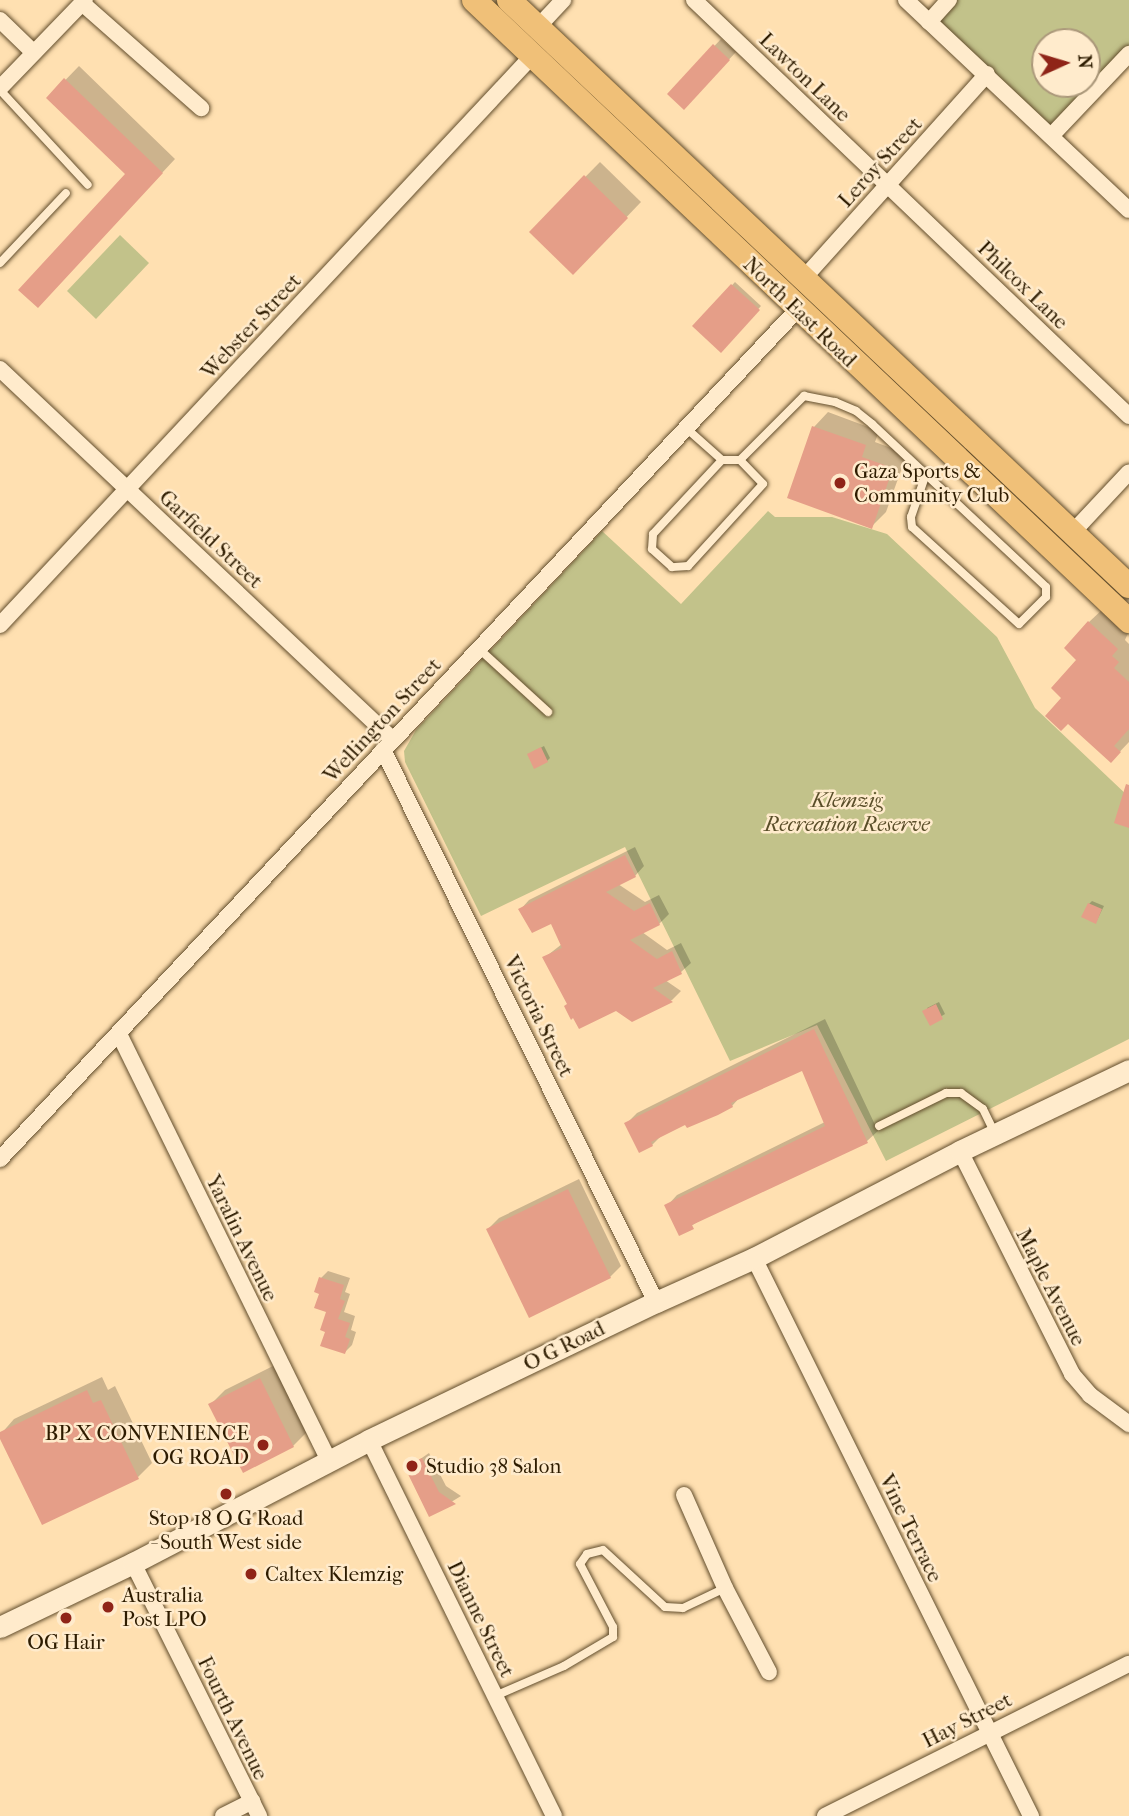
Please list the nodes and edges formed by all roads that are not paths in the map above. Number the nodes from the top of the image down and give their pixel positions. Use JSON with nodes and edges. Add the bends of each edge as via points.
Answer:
{"nodes":[{"id":1,"x":474,"y":0,"type":"edge"},
{"id":2,"x":509,"y":0,"type":"edge"},
{"id":3,"x":563,"y":0,"type":"edge"},
{"id":4,"x":694,"y":0,"type":"edge"},
{"id":5,"x":906,"y":0,"type":"edge"},
{"id":6,"x":949,"y":0,"type":"edge"},
{"id":7,"x":83,"y":2,"type":"edge"},
{"id":8,"x":0,"y":20,"type":"edge"},
{"id":9,"x":929,"y":22,"type":"junction"},
{"id":10,"x":538,"y":27,"type":"junction"},
{"id":11,"x":33,"y":52,"type":"junction"},
{"id":12,"x":1129,"y":54,"type":"edge"},
{"id":13,"x":533,"y":55,"type":"junction"},
{"id":14,"x":987,"y":74,"type":"junction"},
{"id":15,"x":0,"y":89,"type":"edge"},
{"id":16,"x":201,"y":108,"type":"dead end"},
{"id":17,"x":1052,"y":135,"type":"junction"},
{"id":18,"x":88,"y":185,"type":"dead end"},
{"id":19,"x":888,"y":185,"type":"junction"},
{"id":20,"x":66,"y":193,"type":"dead end"},
{"id":21,"x":1129,"y":210,"type":"edge"},
{"id":22,"x":0,"y":263,"type":"edge"},
{"id":23,"x":804,"y":278,"type":"junction"},
{"id":24,"x":797,"y":310,"type":"junction"},
{"id":25,"x":0,"y":369,"type":"edge"},
{"id":26,"x":1129,"y":416,"type":"edge"},
{"id":27,"x":686,"y":428,"type":"junction"},
{"id":28,"x":722,"y":460,"type":"junction"},
{"id":29,"x":740,"y":460,"type":"junction"},
{"id":30,"x":1129,"y":472,"type":"edge"},
{"id":31,"x":926,"y":474,"type":"junction"},
{"id":32,"x":128,"y":489,"type":"junction"},
{"id":33,"x":1072,"y":533,"type":"junction"},
{"id":34,"x":1055,"y":552,"type":"junction"},
{"id":35,"x":1129,"y":586,"type":"edge"},
{"id":36,"x":1129,"y":621,"type":"edge"},
{"id":37,"x":0,"y":625,"type":"edge"},
{"id":38,"x":478,"y":648,"type":"junction"},
{"id":39,"x":548,"y":712,"type":"dead end"},
{"id":40,"x":388,"y":745,"type":"junction"},
{"id":41,"x":118,"y":1034,"type":"junction"},
{"id":42,"x":1129,"y":1070,"type":"edge"},
{"id":43,"x":879,"y":1126,"type":"dead end"},
{"id":44,"x":995,"y":1134,"type":"junction"},
{"id":45,"x":960,"y":1151,"type":"junction"},
{"id":46,"x":0,"y":1159,"type":"edge"},
{"id":47,"x":754,"y":1258,"type":"junction"},
{"id":48,"x":656,"y":1302,"type":"junction"},
{"id":49,"x":1129,"y":1424,"type":"edge"},
{"id":50,"x":369,"y":1440,"type":"junction"},
{"id":51,"x":329,"y":1461,"type":"junction"},
{"id":52,"x":684,"y":1495,"type":"dead end"},
{"id":53,"x":133,"y":1563,"type":"junction"},
{"id":54,"x":725,"y":1588,"type":"junction"},
{"id":55,"x":0,"y":1626,"type":"edge"},
{"id":56,"x":1129,"y":1664,"type":"edge"},
{"id":57,"x":769,"y":1672,"type":"dead end"},
{"id":58,"x":495,"y":1696,"type":"junction"},
{"id":59,"x":989,"y":1732,"type":"junction"},
{"id":60,"x":255,"y":1809,"type":"edge"},
{"id":61,"x":223,"y":1816,"type":"edge"},
{"id":62,"x":554,"y":1816,"type":"edge"},
{"id":63,"x":825,"y":1816,"type":"edge"},
{"id":64,"x":1031,"y":1816,"type":"edge"}],
"edges":[{"from":1,"to":13,"type":"highway","name":"North East Road"},
{"from":2,"to":10,"type":"highway","name":"North East Road"},
{"from":3,"to":10,"type":"street"},
{"from":4,"to":19,"type":"street","name":"Lawton Lane"},
{"from":5,"to":9,"type":"street"},
{"from":6,"to":9,"type":"street"},
{"from":7,"to":11,"type":"street"},
{"from":7,"to":16,"type":"street"},
{"from":8,"to":11,"type":"street"},
{"from":9,"to":14,"type":"street"},
{"from":10,"to":13,"type":"highway"},
{"from":10,"to":23,"type":"highway","name":"North East Road"},
{"from":11,"to":15,"type":"street"},
{"from":12,"to":17,"type":"street"},
{"from":13,"to":24,"type":"highway","name":"North East Road"},
{"from":13,"to":32,"type":"street","name":"Webster Street"},
{"from":14,"to":17,"type":"street"},
{"from":14,"to":19,"type":"street","name":"Leroy Street"},
{"from":15,"to":18,"type":"lane"},
{"from":17,"to":21,"type":"street"},
{"from":19,"to":23,"type":"street","name":"Leroy Street"},
{"from":19,"to":26,"type":"street","name":"Philcox Lane"},
{"from":20,"to":22,"type":"lane"},
{"from":23,"to":24,"type":"highway"},
{"from":23,"to":33,"type":"highway","name":"North East Road"},
{"from":24,"to":27,"type":"street","name":"Wellington Street"},
{"from":24,"to":34,"type":"highway","name":"North East Road"},
{"from":25,"to":32,"type":"street","name":"Garfield Street"},
{"from":27,"to":28,"type":"lane"},
{"from":27,"to":38,"type":"street","name":"Wellington Street"},
{"from":28,"to":29,"type":"lane"},
{"from":28,"to":29,"type":"lane","via":[[653,534],[652,549],[672,567],[688,566],[761,488],[762,480]]},
{"from":29,"to":31,"type":"lane","via":[[797,400],[812,396],[856,411]]},
{"from":30,"to":33,"type":"street"},
{"from":31,"to":31,"type":"lane","via":[[1046,587],[1046,597],[1018,624],[912,527],[911,517]]},
{"from":32,"to":37,"type":"street","name":"Webster Street"},
{"from":32,"to":40,"type":"street","name":"Garfield Street"},
{"from":33,"to":34,"type":"highway"},
{"from":33,"to":35,"type":"highway","name":"North East Road"},
{"from":34,"to":36,"type":"highway","name":"North East Road"},
{"from":38,"to":39,"type":"lane"},
{"from":38,"to":40,"type":"street","name":"Wellington Street"},
{"from":40,"to":41,"type":"street","name":"Wellington Street"},
{"from":40,"to":48,"type":"street","name":"Victoria Street"},
{"from":41,"to":46,"type":"street","name":"Wellington Street"},
{"from":41,"to":51,"type":"street","name":"Yaralin Avenue"},
{"from":42,"to":44,"type":"main road","name":"O G Road"},
{"from":43,"to":44,"type":"lane","via":[[946,1093],[961,1093],[983,1109]]},
{"from":44,"to":45,"type":"main road","name":"O G Road"},
{"from":45,"to":47,"type":"main road","name":"O G Road"},
{"from":45,"to":49,"type":"street","name":"Maple Avenue","via":[[1072,1374],[1090,1395]]},
{"from":47,"to":48,"type":"main road","name":"O G Road"},
{"from":47,"to":59,"type":"street","name":"Vine Terrace"},
{"from":48,"to":50,"type":"main road","name":"O G Road"},
{"from":50,"to":51,"type":"main road","name":"O G Road"},
{"from":50,"to":58,"type":"street","name":"Dianne Street"},
{"from":51,"to":53,"type":"main road","name":"O G Road"},
{"from":52,"to":54,"type":"street"},
{"from":53,"to":55,"type":"main road","name":"O G Road"},
{"from":53,"to":60,"type":"street","name":"Fourth Avenue"},
{"from":54,"to":57,"type":"street"},
{"from":54,"to":58,"type":"lane","via":[[683,1608],[665,1607],[603,1550],[587,1555],[580,1564],[613,1627],[611,1640]]},
{"from":56,"to":59,"type":"street","name":"Hay Street"},
{"from":58,"to":62,"type":"street","name":"Dianne Street"},
{"from":59,"to":63,"type":"street","name":"Hay Street"},
{"from":59,"to":64,"type":"street","name":"Vine Terrace"},
{"from":60,"to":61,"type":"street"}]}
